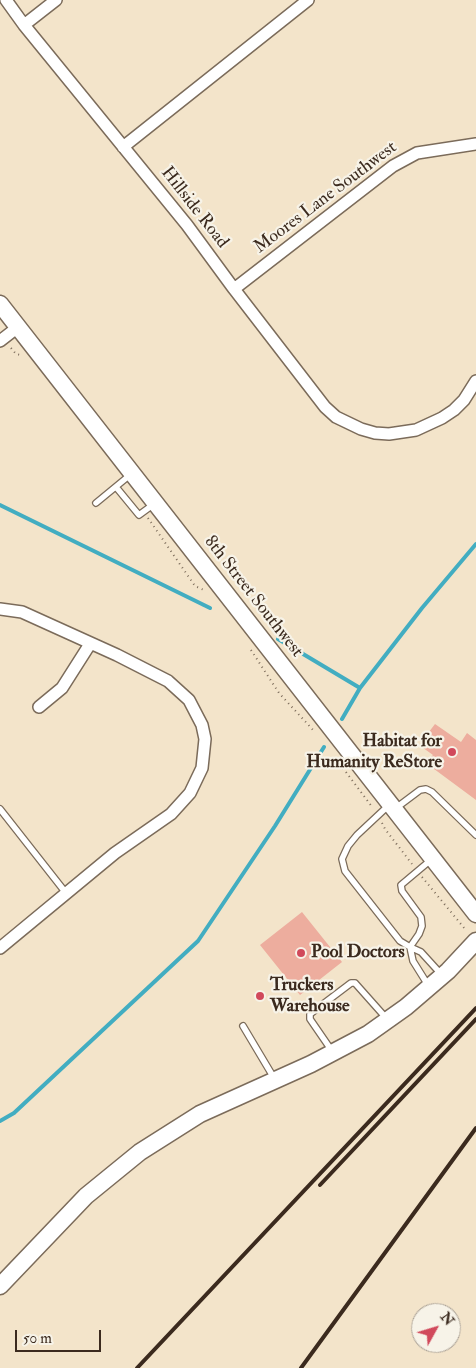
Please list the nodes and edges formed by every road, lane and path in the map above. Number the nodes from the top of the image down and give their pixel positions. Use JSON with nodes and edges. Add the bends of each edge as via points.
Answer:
{"nodes":[{"id":1,"x":6,"y":0,"type":"edge"},
{"id":2,"x":56,"y":0,"type":"edge"},
{"id":3,"x":308,"y":0,"type":"edge"},
{"id":4,"x":24,"y":25,"type":"junction"},
{"id":5,"x":476,"y":144,"type":"edge"},
{"id":6,"x":123,"y":147,"type":"junction"},
{"id":7,"x":234,"y":289,"type":"junction"},
{"id":8,"x":0,"y":304,"type":"edge"},
{"id":9,"x":18,"y":327,"type":"junction"},
{"id":10,"x":4,"y":343,"type":"edge"},
{"id":11,"x":24,"y":357,"type":"dead end"},
{"id":12,"x":476,"y":381,"type":"edge"},
{"id":13,"x":132,"y":474,"type":"junction"},
{"id":14,"x":116,"y":487,"type":"junction"},
{"id":15,"x":96,"y":503,"type":"dead end"},
{"id":16,"x":149,"y":507,"type":"junction"},
{"id":17,"x":209,"y":593,"type":"dead end"},
{"id":18,"x":0,"y":609,"type":"edge"},
{"id":19,"x":90,"y":644,"type":"junction"},
{"id":20,"x":249,"y":646,"type":"dead end"},
{"id":21,"x":39,"y":707,"type":"dead end"},
{"id":22,"x":317,"y":734,"type":"dead end"},
{"id":23,"x":343,"y":757,"type":"junction"},
{"id":24,"x":392,"y":807,"type":"junction"},
{"id":25,"x":0,"y":808,"type":"edge"},
{"id":26,"x":378,"y":816,"type":"junction"},
{"id":27,"x":476,"y":835,"type":"edge"},
{"id":28,"x":432,"y":859,"type":"junction"},
{"id":29,"x":417,"y":871,"type":"junction"},
{"id":30,"x":66,"y":894,"type":"junction"},
{"id":31,"x":476,"y":914,"type":"edge"},
{"id":32,"x":471,"y":935,"type":"edge"},
{"id":33,"x":410,"y":947,"type":"junction"},
{"id":34,"x":0,"y":948,"type":"edge"},
{"id":35,"x":443,"y":975,"type":"junction"},
{"id":36,"x":429,"y":987,"type":"junction"},
{"id":37,"x":388,"y":1020,"type":"junction"},
{"id":38,"x":243,"y":1026,"type":"dead end"},
{"id":39,"x":333,"y":1053,"type":"junction"},
{"id":40,"x":275,"y":1080,"type":"junction"},
{"id":41,"x":0,"y":1286,"type":"edge"}],
"edges":[{"from":1,"to":4,"type":"street","name":"Hillside Road"},
{"from":2,"to":4,"type":"street"},
{"from":3,"to":6,"type":"street"},
{"from":4,"to":6,"type":"street","name":"Hillside Road"},
{"from":5,"to":7,"type":"street","name":"Moores Lane Southwest","via":[[417,153],[393,166]]},
{"from":6,"to":7,"type":"street","name":"Hillside Road"},
{"from":7,"to":12,"type":"street","name":"Hillside Road","via":[[325,407],[336,417],[361,429],[389,434],[410,432],[430,425],[454,410]]},
{"from":8,"to":9,"type":"street","name":"8th Street Southwest"},
{"from":9,"to":10,"type":"street"},
{"from":9,"to":13,"type":"street","name":"8th Street Southwest"},
{"from":10,"to":11,"type":"path"},
{"from":13,"to":14,"type":"lane"},
{"from":13,"to":16,"type":"street","name":"8th Street Southwest"},
{"from":14,"to":15,"type":"lane"},
{"from":14,"to":16,"type":"lane","via":[[139,515]]},
{"from":16,"to":17,"type":"path","via":[[195,586]]},
{"from":16,"to":23,"type":"street","name":"8th Street Southwest","via":[[320,716]]},
{"from":18,"to":19,"type":"street","via":[[22,612]]},
{"from":19,"to":21,"type":"street","via":[[62,688]]},
{"from":19,"to":30,"type":"street","via":[[168,681],[189,700],[202,725],[202,768],[190,793],[171,814],[115,853]]},
{"from":20,"to":22,"type":"path","via":[[279,693]]},
{"from":23,"to":24,"type":"street","name":"8th Street Southwest"},
{"from":23,"to":26,"type":"path"},
{"from":24,"to":26,"type":"lane"},
{"from":24,"to":27,"type":"lane","via":[[426,789]]},
{"from":24,"to":28,"type":"street","name":"8th Street Southwest"},
{"from":25,"to":30,"type":"lane"},
{"from":26,"to":29,"type":"path"},
{"from":26,"to":33,"type":"lane","via":[[357,835],[342,859],[345,871],[400,941]]},
{"from":28,"to":29,"type":"lane"},
{"from":28,"to":31,"type":"street","name":"8th Street Southwest"},
{"from":29,"to":32,"type":"path"},
{"from":29,"to":33,"type":"lane","via":[[400,885],[422,917],[422,926]]},
{"from":30,"to":34,"type":"street"},
{"from":32,"to":35,"type":"street"},
{"from":33,"to":35,"type":"lane","via":[[422,952]]},
{"from":33,"to":36,"type":"lane"},
{"from":35,"to":36,"type":"street"},
{"from":36,"to":37,"type":"street"},
{"from":37,"to":39,"type":"street"},
{"from":37,"to":39,"type":"lane","via":[[355,983],[351,983],[310,1014],[310,1019]]},
{"from":38,"to":40,"type":"lane"},
{"from":39,"to":40,"type":"street"},
{"from":40,"to":41,"type":"street","via":[[200,1114],[132,1158],[86,1196]]}]}
